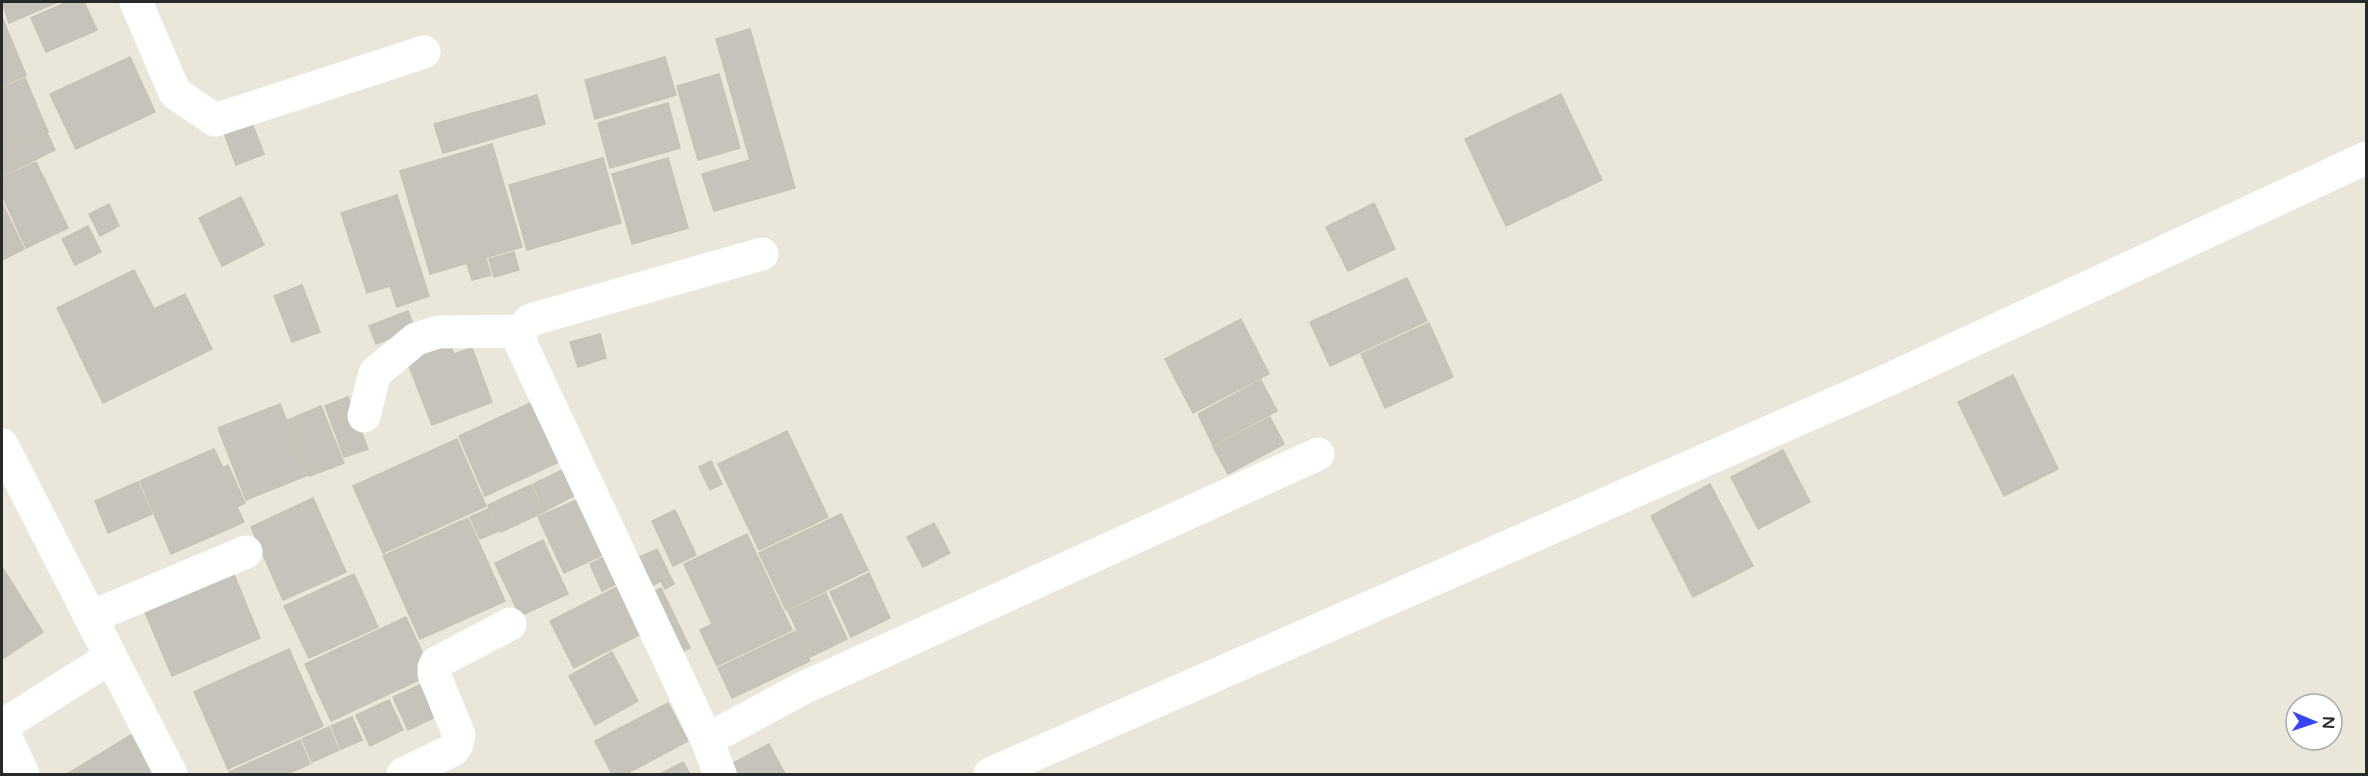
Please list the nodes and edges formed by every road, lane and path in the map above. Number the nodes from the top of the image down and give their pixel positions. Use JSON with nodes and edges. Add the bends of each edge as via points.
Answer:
{"nodes":[{"id":1,"x":136,"y":2,"type":"edge"},
{"id":2,"x":424,"y":52,"type":"dead end"},
{"id":3,"x":2367,"y":158,"type":"edge"},
{"id":4,"x":762,"y":254,"type":"dead end"},
{"id":5,"x":521,"y":331,"type":"junction"},
{"id":6,"x":364,"y":416,"type":"dead end"},
{"id":7,"x":2,"y":445,"type":"edge"},
{"id":8,"x":1318,"y":454,"type":"dead end"},
{"id":9,"x":246,"y":552,"type":"dead end"},
{"id":10,"x":91,"y":617,"type":"junction"},
{"id":11,"x":510,"y":624,"type":"dead end"},
{"id":12,"x":111,"y":657,"type":"junction"},
{"id":13,"x":2,"y":728,"type":"edge"},
{"id":14,"x":707,"y":740,"type":"junction"},
{"id":15,"x":23,"y":774,"type":"edge"},
{"id":16,"x":171,"y":774,"type":"edge"},
{"id":17,"x":403,"y":774,"type":"edge"},
{"id":18,"x":720,"y":774,"type":"edge"},
{"id":19,"x":990,"y":774,"type":"edge"}],
"edges":[{"from":1,"to":2,"type":"street","via":[[175,93],[215,120]]},
{"from":3,"to":19,"type":"street","via":[[1890,379]]},
{"from":4,"to":5,"type":"street","via":[[530,321]]},
{"from":5,"to":6,"type":"street","via":[[438,332],[416,339],[375,373]]},
{"from":5,"to":14,"type":"street","via":[[521,344]]},
{"from":7,"to":10,"type":"street"},
{"from":8,"to":14,"type":"street","via":[[803,688]]},
{"from":9,"to":10,"type":"street"},
{"from":10,"to":12,"type":"street"},
{"from":11,"to":17,"type":"street","via":[[436,663],[434,674],[459,735],[457,744],[453,750]]},
{"from":12,"to":13,"type":"street"},
{"from":12,"to":16,"type":"street"},
{"from":13,"to":15,"type":"street"},
{"from":14,"to":18,"type":"street"}]}
